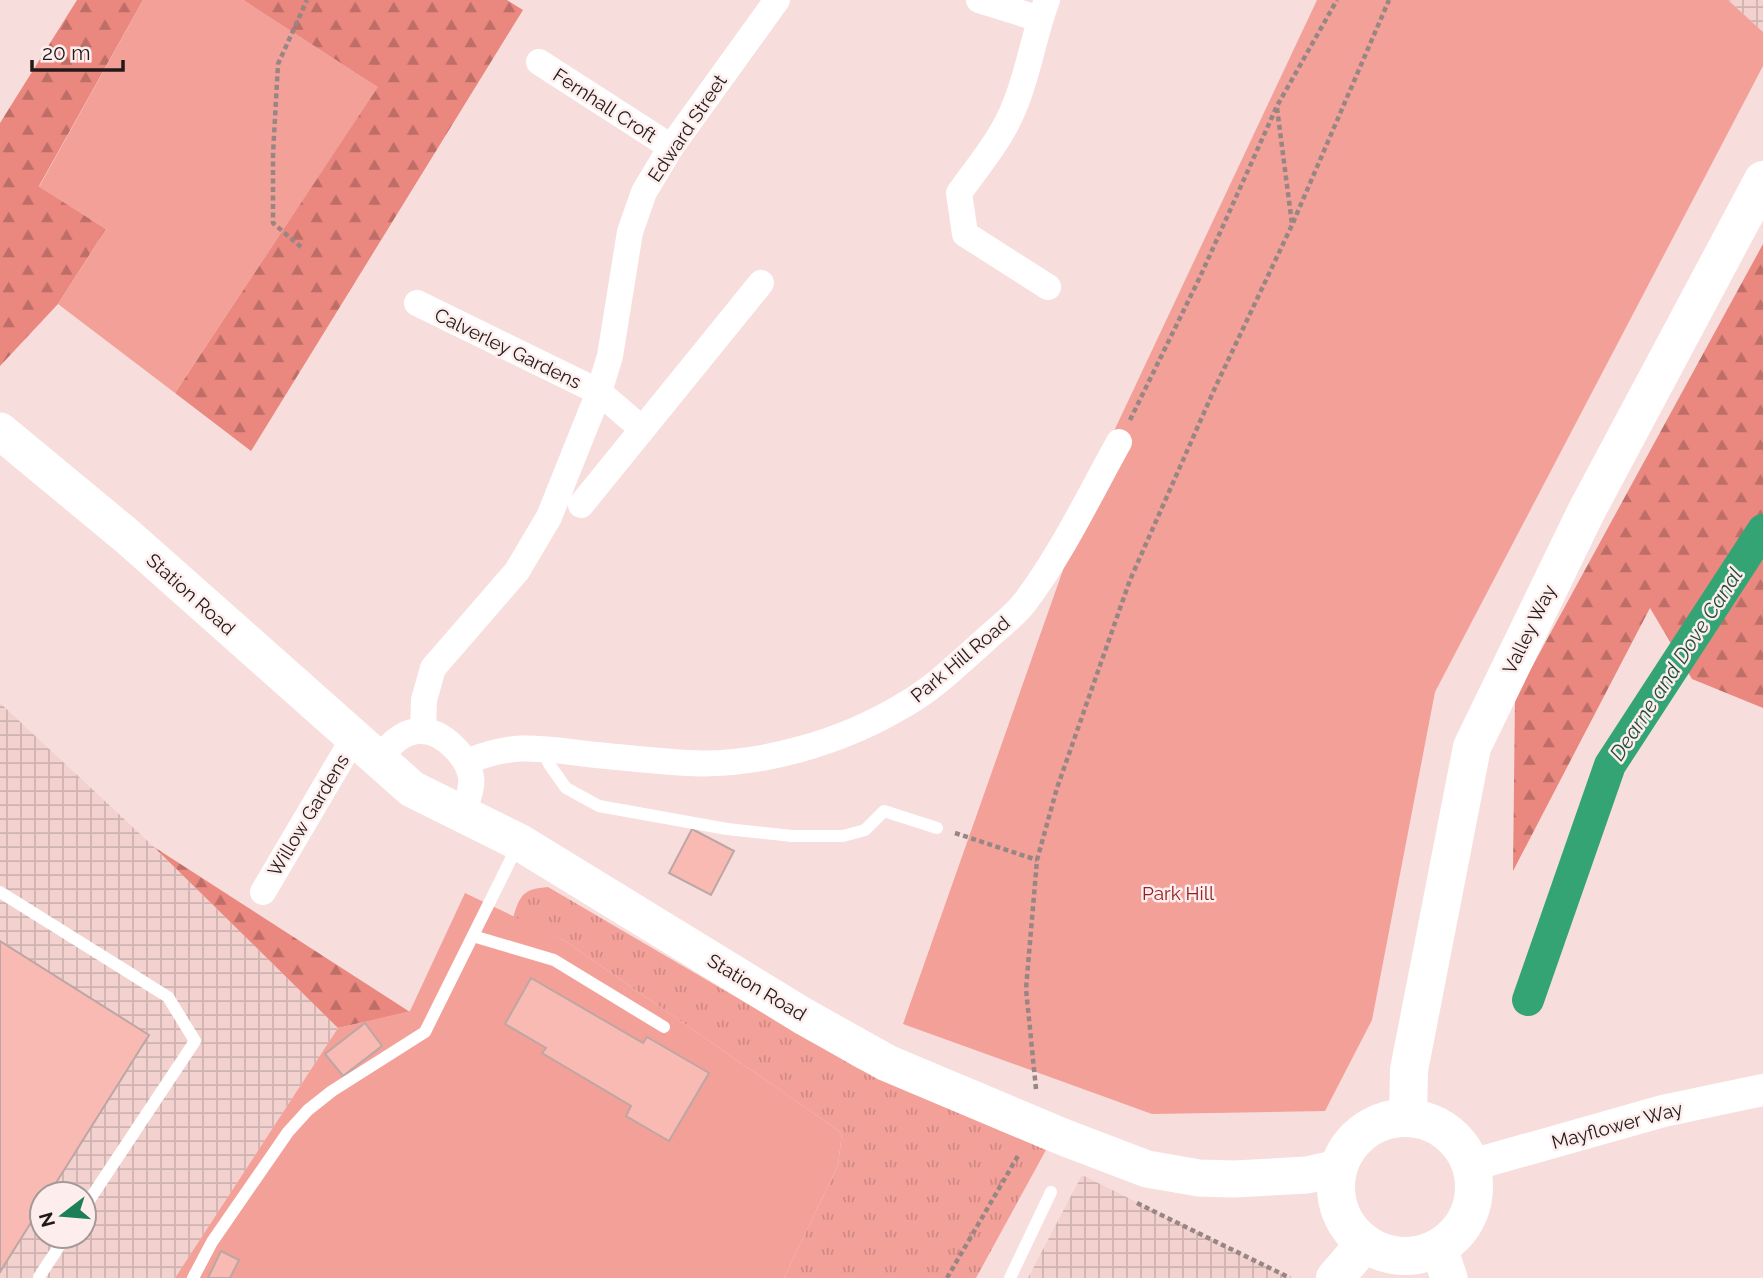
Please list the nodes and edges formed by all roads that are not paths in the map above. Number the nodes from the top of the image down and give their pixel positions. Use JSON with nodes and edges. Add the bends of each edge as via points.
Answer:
{"nodes":[{"id":1,"x":778,"y":0,"type":"edge"},
{"id":2,"x":979,"y":0,"type":"edge"},
{"id":3,"x":1044,"y":9,"type":"edge"},
{"id":4,"x":539,"y":62,"type":"dead end"},
{"id":5,"x":671,"y":147,"type":"junction"},
{"id":6,"x":1763,"y":180,"type":"edge"},
{"id":7,"x":761,"y":283,"type":"dead end"},
{"id":8,"x":1048,"y":287,"type":"dead end"},
{"id":9,"x":417,"y":303,"type":"dead end"},
{"id":10,"x":598,"y":392,"type":"junction"},
{"id":11,"x":642,"y":429,"type":"junction"},
{"id":12,"x":0,"y":431,"type":"edge"},
{"id":13,"x":1119,"y":442,"type":"road end"},
{"id":14,"x":581,"y":505,"type":"dead end"},
{"id":15,"x":423,"y":731,"type":"junction"},
{"id":16,"x":541,"y":747,"type":"junction"},
{"id":17,"x":366,"y":750,"type":"junction"},
{"id":18,"x":467,"y":762,"type":"junction"},
{"id":19,"x":463,"y":814,"type":"junction"},
{"id":20,"x":937,"y":828,"type":"road end"},
{"id":21,"x":519,"y":842,"type":"junction"},
{"id":22,"x":0,"y":892,"type":"edge"},
{"id":23,"x":263,"y":892,"type":"dead end"},
{"id":24,"x":473,"y":936,"type":"junction"},
{"id":25,"x":664,"y":1027,"type":"dead end"},
{"id":26,"x":1763,"y":1090,"type":"edge"},
{"id":27,"x":1408,"y":1116,"type":"junction"},
{"id":28,"x":1472,"y":1165,"type":"junction"},
{"id":29,"x":1338,"y":1168,"type":"junction"},
{"id":30,"x":98,"y":1187,"type":"edge"},
{"id":31,"x":1051,"y":1192,"type":"dead end"},
{"id":32,"x":1365,"y":1243,"type":"junction"},
{"id":33,"x":57,"y":1250,"type":"edge"},
{"id":34,"x":1444,"y":1263,"type":"edge"},
{"id":35,"x":39,"y":1277,"type":"edge"},
{"id":36,"x":193,"y":1278,"type":"edge"},
{"id":37,"x":1010,"y":1278,"type":"edge"},
{"id":38,"x":1335,"y":1278,"type":"edge"}],
"edges":[{"from":1,"to":5,"type":"street","name":"Edward Street"},
{"from":2,"to":3,"type":"street"},
{"from":3,"to":8,"type":"street","via":[[1015,105],[1002,132],[959,193],[965,234]]},
{"from":4,"to":5,"type":"street","name":"Fernhall Croft"},
{"from":5,"to":10,"type":"street","name":"Edward Street","via":[[645,192],[630,232],[610,356]]},
{"from":6,"to":27,"type":"main road","name":"Valley Way","via":[[1586,512],[1472,747],[1409,1070]]},
{"from":7,"to":11,"type":"street"},
{"from":9,"to":10,"type":"street","name":"Calverley Gardens"},
{"from":10,"to":11,"type":"street"},
{"from":10,"to":15,"type":"street","name":"Edward Street","via":[[549,517],[517,571],[433,668],[424,699]]},
{"from":11,"to":14,"type":"street"},
{"from":12,"to":17,"type":"main road","name":"Station Road","via":[[128,537]]},
{"from":13,"to":16,"type":"street","name":"Park Hill Road","via":[[1053,561],[1023,605],[951,671],[906,704],[855,732],[745,760],[691,763]]},
{"from":15,"to":17,"type":"street"},
{"from":15,"to":18,"type":"street","via":[[449,742]]},
{"from":16,"to":18,"type":"street","name":"Park Hill Road","via":[[510,748]]},
{"from":16,"to":20,"type":"lane","via":[[566,788],[599,806],[792,836],[843,836],[865,830],[884,811]]},
{"from":17,"to":19,"type":"main road","name":"Station Road","via":[[412,789]]},
{"from":17,"to":23,"type":"street","name":"Willow Gardens"},
{"from":18,"to":19,"type":"street","via":[[472,779]]},
{"from":19,"to":21,"type":"main road","name":"Station Road"},
{"from":21,"to":24,"type":"lane"},
{"from":21,"to":29,"type":"main road","name":"Station Road","via":[[887,1063],[1063,1138],[1147,1169],[1199,1178],[1307,1175]]},
{"from":22,"to":30,"type":"lane","via":[[168,997],[195,1041]]},
{"from":24,"to":25,"type":"lane","via":[[554,960]]},
{"from":24,"to":36,"type":"lane","via":[[425,1032],[308,1110],[212,1242]]},
{"from":26,"to":28,"type":"street","name":"Mayflower Way","via":[[1663,1111]]},
{"from":27,"to":28,"type":"main road","via":[[1447,1131]]},
{"from":27,"to":29,"type":"main road","via":[[1364,1130],[1348,1147]]},
{"from":28,"to":34,"type":"main road","via":[[1475,1189],[1470,1212]]},
{"from":29,"to":32,"type":"main road","via":[[1339,1210]]},
{"from":31,"to":37,"type":"lane"},
{"from":32,"to":34,"type":"main road","via":[[1382,1252],[1421,1255]]},
{"from":32,"to":38,"type":"main road"},
{"from":33,"to":35,"type":"lane"}]}
